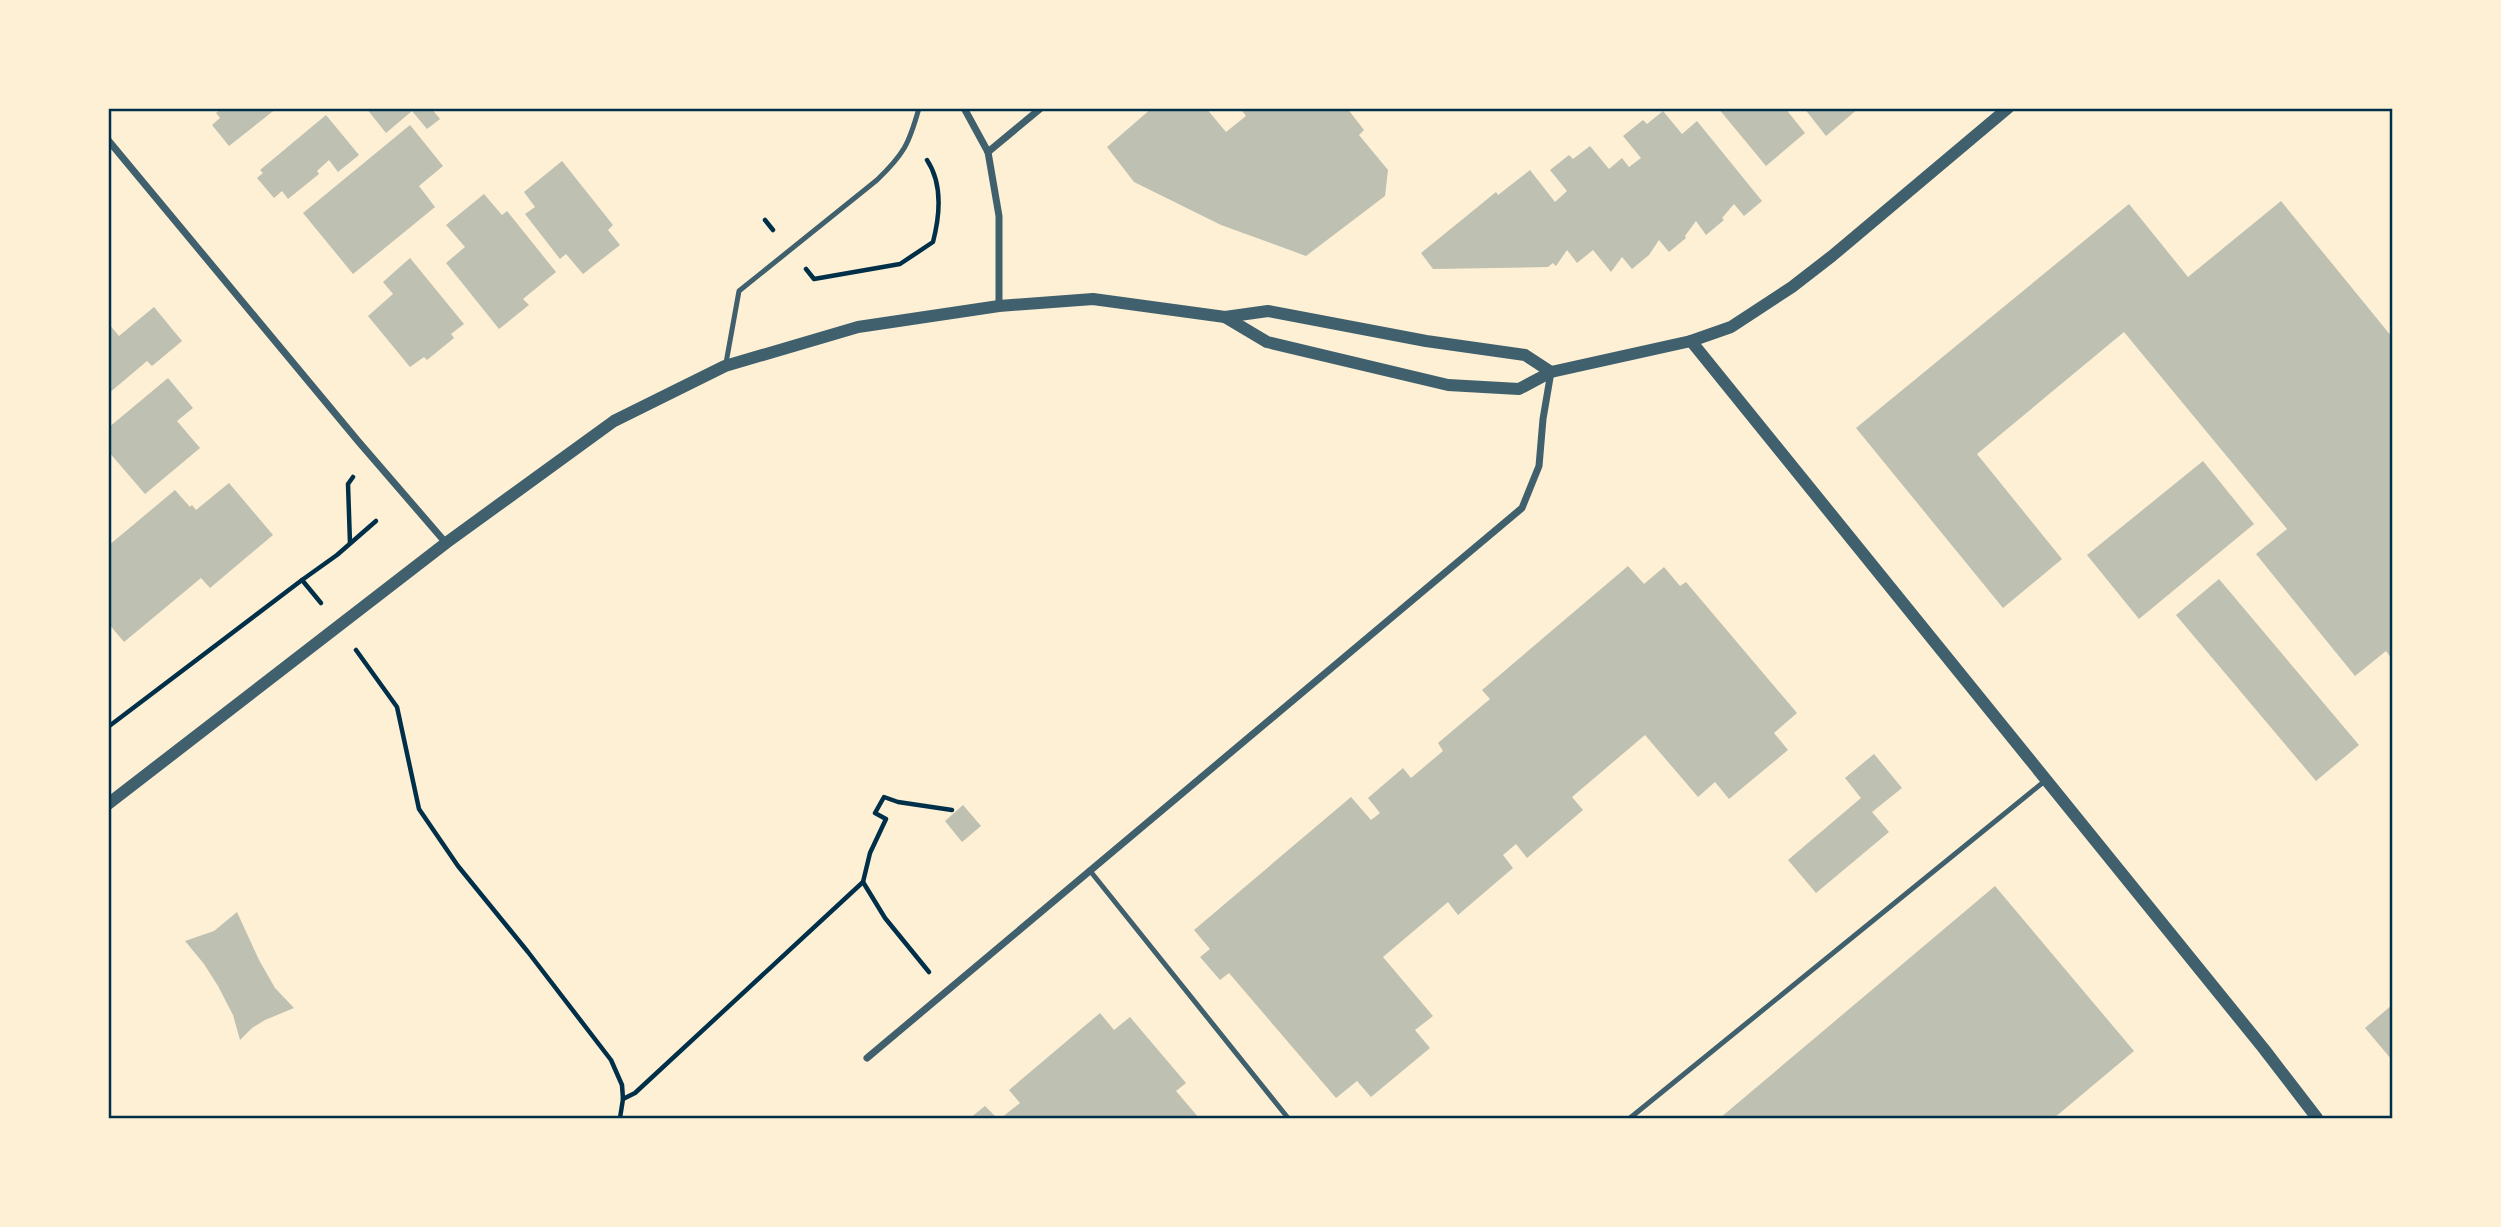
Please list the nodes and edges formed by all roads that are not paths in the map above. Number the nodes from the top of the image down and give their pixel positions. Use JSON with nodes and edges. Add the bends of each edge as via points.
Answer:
{"nodes":[{"id":1,"x":919,"y":108,"type":"edge"},
{"id":2,"x":964,"y":108,"type":"edge"},
{"id":3,"x":1041,"y":108,"type":"edge"},
{"id":4,"x":2007,"y":108,"type":"edge"},
{"id":5,"x":108,"y":140,"type":"edge"},
{"id":6,"x":988,"y":152,"type":"junction"},
{"id":7,"x":999,"y":306,"type":"junction"},
{"id":8,"x":1225,"y":317,"type":"junction"},
{"id":9,"x":1692,"y":341,"type":"junction"},
{"id":10,"x":725,"y":366,"type":"junction"},
{"id":11,"x":1551,"y":372,"type":"junction"},
{"id":12,"x":446,"y":543,"type":"junction"},
{"id":13,"x":2046,"y":780,"type":"junction"},
{"id":14,"x":108,"y":804,"type":"edge"},
{"id":15,"x":1091,"y":872,"type":"junction"},
{"id":16,"x":867,"y":1058,"type":"dead end"},
{"id":17,"x":1288,"y":1118,"type":"edge"},
{"id":18,"x":1630,"y":1118,"type":"edge"},
{"id":19,"x":2317,"y":1118,"type":"edge"}],
"edges":[{"from":1,"to":10,"type":"lane","via":[[909,144],[896,162],[739,290]]},
{"from":2,"to":6,"type":"street"},
{"from":3,"to":6,"type":"street"},
{"from":4,"to":9,"type":"street","via":[[1792,287],[1731,327]]},
{"from":5,"to":12,"type":"street"},
{"from":6,"to":7,"type":"street","via":[[999,216]]},
{"from":7,"to":8,"type":"street","via":[[1093,299]]},
{"from":7,"to":10,"type":"street","via":[[858,327]]},
{"from":8,"to":11,"type":"street","via":[[1268,311],[1525,355]]},
{"from":8,"to":11,"type":"street","via":[[1266,342],[1448,385],[1518,389]]},
{"from":9,"to":11,"type":"street"},
{"from":9,"to":13,"type":"street"},
{"from":10,"to":12,"type":"street","via":[[614,421]]},
{"from":11,"to":15,"type":"street","via":[[1539,466],[1522,508]]},
{"from":12,"to":14,"type":"street"},
{"from":13,"to":18,"type":"lane"},
{"from":13,"to":19,"type":"street"},
{"from":15,"to":16,"type":"street"},
{"from":15,"to":17,"type":"lane"}]}
